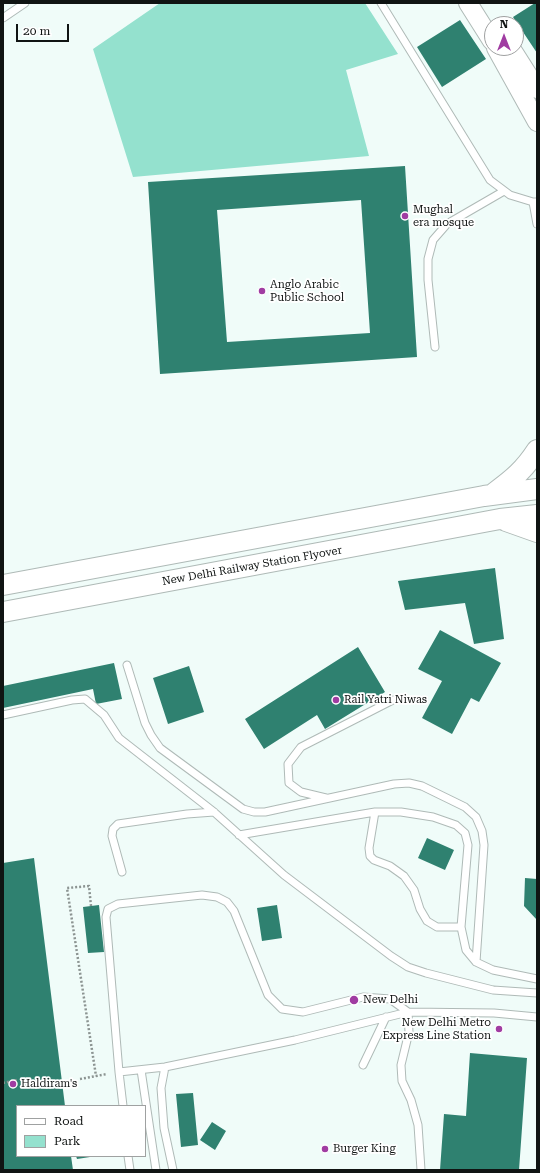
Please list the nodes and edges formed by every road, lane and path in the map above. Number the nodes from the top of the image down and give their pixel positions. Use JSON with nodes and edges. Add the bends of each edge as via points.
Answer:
{"nodes":[{"id":1,"x":25,"y":3,"type":"edge"},
{"id":2,"x":381,"y":3,"type":"edge"},
{"id":3,"x":468,"y":3,"type":"edge"},
{"id":4,"x":483,"y":3,"type":"edge"},
{"id":5,"x":491,"y":16,"type":"edge"},
{"id":6,"x":3,"y":18,"type":"edge"},
{"id":7,"x":484,"y":28,"type":"edge"},
{"id":8,"x":500,"y":56,"type":"edge"},
{"id":9,"x":516,"y":56,"type":"edge"},
{"id":10,"x":537,"y":89,"type":"edge"},
{"id":11,"x":537,"y":122,"type":"edge"},
{"id":12,"x":504,"y":191,"type":"junction"},
{"id":13,"x":535,"y":202,"type":"edge"},
{"id":14,"x":537,"y":224,"type":"edge"},
{"id":15,"x":435,"y":347,"type":"dead end"},
{"id":16,"x":537,"y":450,"type":"edge"},
{"id":17,"x":537,"y":489,"type":"edge"},
{"id":18,"x":492,"y":495,"type":"junction"},
{"id":19,"x":537,"y":515,"type":"edge"},
{"id":20,"x":500,"y":520,"type":"junction"},
{"id":21,"x":537,"y":532,"type":"edge"},
{"id":22,"x":3,"y":585,"type":"edge"},
{"id":23,"x":3,"y":612,"type":"edge"},
{"id":24,"x":127,"y":665,"type":"dead end"},
{"id":25,"x":393,"y":700,"type":"dead end"},
{"id":26,"x":3,"y":715,"type":"edge"},
{"id":27,"x":328,"y":799,"type":"junction"},
{"id":28,"x":214,"y":812,"type":"junction"},
{"id":29,"x":375,"y":812,"type":"junction"},
{"id":30,"x":239,"y":835,"type":"junction"},
{"id":31,"x":122,"y":872,"type":"dead end"},
{"id":32,"x":92,"y":906,"type":"dead end"},
{"id":33,"x":461,"y":927,"type":"junction"},
{"id":34,"x":476,"y":962,"type":"junction"},
{"id":35,"x":537,"y":979,"type":"edge"},
{"id":36,"x":537,"y":993,"type":"edge"},
{"id":37,"x":408,"y":1012,"type":"junction"},
{"id":38,"x":537,"y":1017,"type":"edge"},
{"id":39,"x":386,"y":1018,"type":"junction"},
{"id":40,"x":363,"y":1065,"type":"dead end"},
{"id":41,"x":165,"y":1067,"type":"junction"},
{"id":42,"x":141,"y":1070,"type":"junction"},
{"id":43,"x":119,"y":1072,"type":"junction"},
{"id":44,"x":96,"y":1076,"type":"junction"},
{"id":45,"x":80,"y":1078,"type":"dead end"},
{"id":46,"x":17,"y":1080,"type":"dead end"},
{"id":47,"x":3,"y":1083,"type":"edge"},
{"id":48,"x":123,"y":1105,"type":"edge"},
{"id":49,"x":128,"y":1157,"type":"edge"},
{"id":50,"x":130,"y":1170,"type":"edge"},
{"id":51,"x":156,"y":1170,"type":"edge"},
{"id":52,"x":173,"y":1170,"type":"edge"},
{"id":53,"x":421,"y":1170,"type":"edge"}],
"edges":[{"from":1,"to":6,"type":"lane"},
{"from":2,"to":12,"type":"lane","via":[[490,180]]},
{"from":3,"to":7,"type":"street"},
{"from":4,"to":5,"type":"street"},
{"from":8,"to":11,"type":"street"},
{"from":9,"to":10,"type":"street"},
{"from":12,"to":13,"type":"lane"},
{"from":12,"to":15,"type":"lane","via":[[447,224],[433,240],[428,259],[428,280]]},
{"from":13,"to":14,"type":"lane"},
{"from":16,"to":18,"type":"main road","via":[[514,479]]},
{"from":17,"to":18,"type":"main road"},
{"from":18,"to":22,"type":"main road"},
{"from":19,"to":20,"type":"main road","name":"New Delhi Railway Station Flyover"},
{"from":20,"to":21,"type":"main road"},
{"from":20,"to":23,"type":"main road","name":"New Delhi Railway Station Flyover"},
{"from":24,"to":27,"type":"lane","via":[[145,723],[160,748],[244,809],[265,812]]},
{"from":25,"to":27,"type":"lane","via":[[301,747],[288,764],[289,783],[301,792]]},
{"from":26,"to":28,"type":"lane","via":[[85,699],[104,716],[119,738]]},
{"from":27,"to":34,"type":"lane","via":[[409,783],[422,786],[465,807],[476,817],[484,845]]},
{"from":28,"to":30,"type":"lane"},
{"from":28,"to":31,"type":"lane","via":[[118,824],[113,828],[112,836]]},
{"from":29,"to":30,"type":"lane"},
{"from":29,"to":33,"type":"lane","via":[[370,856],[404,876],[414,890],[427,921],[437,927]]},
{"from":29,"to":33,"type":"lane","via":[[433,816],[456,825],[465,834],[468,846]]},
{"from":30,"to":36,"type":"lane","via":[[284,875],[408,967],[493,990]]},
{"from":32,"to":44,"type":"path","via":[[89,886],[67,888]]},
{"from":33,"to":34,"type":"lane","via":[[466,950]]},
{"from":34,"to":35,"type":"lane","via":[[493,970]]},
{"from":37,"to":38,"type":"lane","via":[[494,1013]]},
{"from":37,"to":39,"type":"lane"},
{"from":37,"to":43,"type":"lane","via":[[390,999],[363,997],[303,1012],[282,1009],[268,995],[228,902],[202,895],[118,904],[108,908],[106,917]]},
{"from":37,"to":53,"type":"lane","via":[[409,1032],[401,1064],[402,1081],[412,1100],[418,1125]]},
{"from":39,"to":40,"type":"lane"},
{"from":39,"to":41,"type":"lane"},
{"from":41,"to":42,"type":"lane"},
{"from":41,"to":52,"type":"lane","via":[[161,1088],[164,1128]]},
{"from":42,"to":43,"type":"lane"},
{"from":42,"to":51,"type":"lane"},
{"from":43,"to":44,"type":"path"},
{"from":43,"to":48,"type":"lane"},
{"from":44,"to":45,"type":"path"},
{"from":46,"to":47,"type":"path"},
{"from":49,"to":50,"type":"lane"}]}
